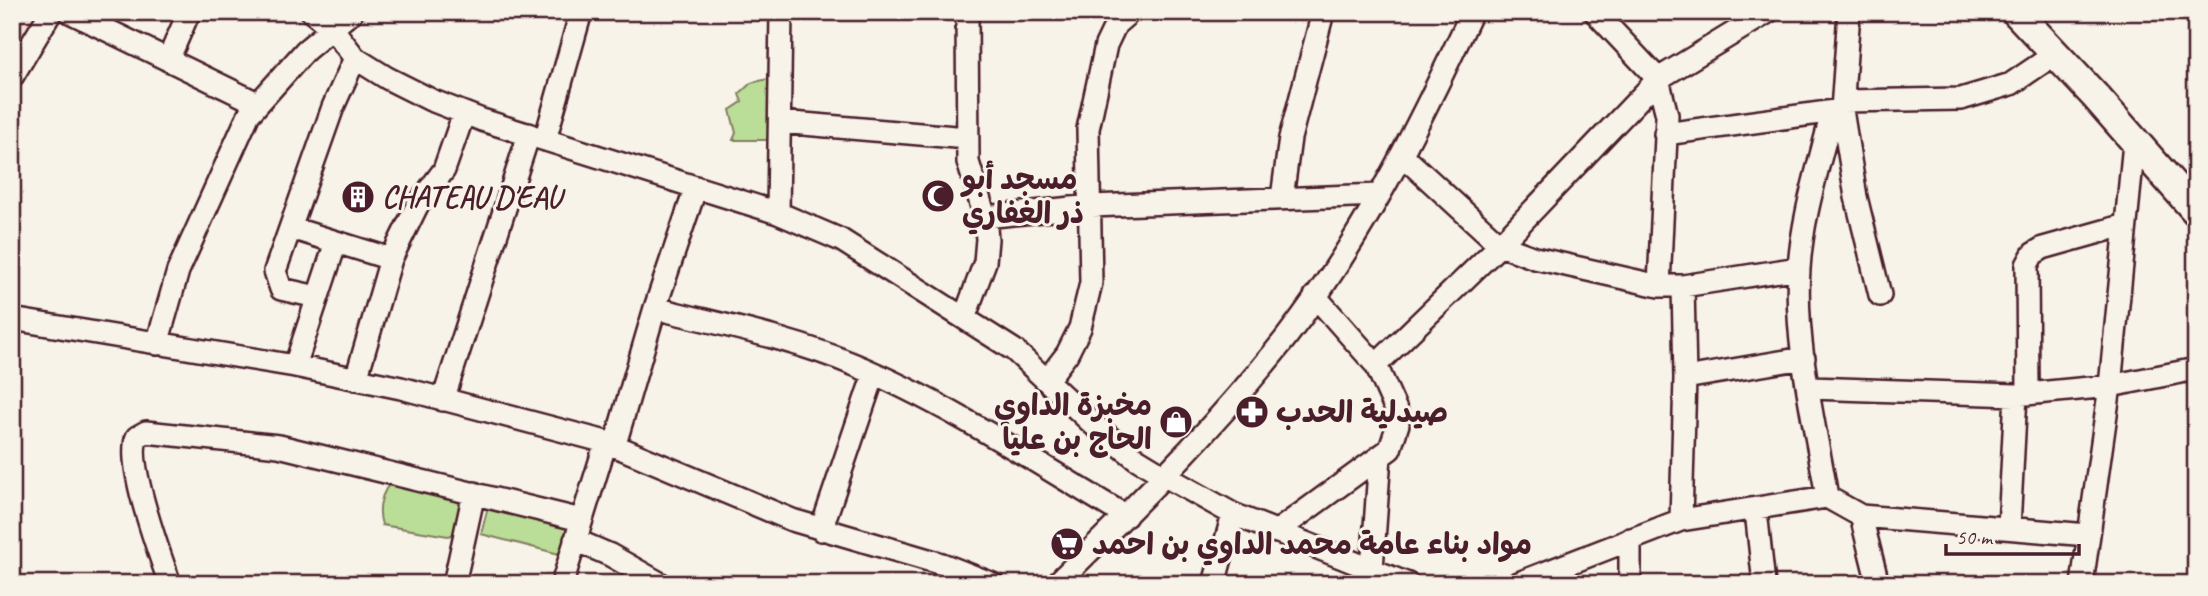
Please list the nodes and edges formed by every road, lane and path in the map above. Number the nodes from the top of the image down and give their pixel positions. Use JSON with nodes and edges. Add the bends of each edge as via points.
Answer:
{"nodes":[{"id":1,"x":51,"y":12,"type":"edge"},
{"id":2,"x":70,"y":12,"type":"edge"},
{"id":3,"x":188,"y":12,"type":"edge"},
{"id":4,"x":312,"y":12,"type":"edge"},
{"id":5,"x":352,"y":12,"type":"edge"},
{"id":6,"x":581,"y":12,"type":"edge"},
{"id":7,"x":781,"y":12,"type":"edge"},
{"id":8,"x":967,"y":12,"type":"edge"},
{"id":9,"x":1130,"y":12,"type":"edge"},
{"id":10,"x":1472,"y":12,"type":"edge"},
{"id":11,"x":1595,"y":12,"type":"edge"},
{"id":12,"x":1768,"y":12,"type":"edge"},
{"id":13,"x":1849,"y":12,"type":"edge"},
{"id":14,"x":2016,"y":12,"type":"edge"},
{"id":15,"x":1321,"y":20,"type":"dead end"},
{"id":16,"x":332,"y":28,"type":"junction"},
{"id":17,"x":2055,"y":54,"type":"junction"},
{"id":18,"x":355,"y":58,"type":"junction"},
{"id":19,"x":168,"y":60,"type":"junction"},
{"id":20,"x":12,"y":77,"type":"edge"},
{"id":21,"x":1658,"y":79,"type":"junction"},
{"id":22,"x":257,"y":103,"type":"junction"},
{"id":23,"x":1839,"y":108,"type":"junction"},
{"id":24,"x":464,"y":113,"type":"junction"},
{"id":25,"x":780,"y":122,"type":"junction"},
{"id":26,"x":1665,"y":134,"type":"junction"},
{"id":27,"x":537,"y":137,"type":"junction"},
{"id":28,"x":967,"y":138,"type":"junction"},
{"id":29,"x":2134,"y":143,"type":"junction"},
{"id":30,"x":1402,"y":155,"type":"junction"},
{"id":31,"x":696,"y":187,"type":"junction"},
{"id":32,"x":1379,"y":195,"type":"junction"},
{"id":33,"x":1282,"y":198,"type":"junction"},
{"id":34,"x":1091,"y":206,"type":"junction"},
{"id":35,"x":2196,"y":211,"type":"edge"},
{"id":36,"x":778,"y":213,"type":"junction"},
{"id":37,"x":985,"y":217,"type":"junction"},
{"id":38,"x":2124,"y":225,"type":"junction"},
{"id":39,"x":291,"y":228,"type":"junction"},
{"id":40,"x":336,"y":242,"type":"junction"},
{"id":41,"x":1500,"y":245,"type":"junction"},
{"id":42,"x":391,"y":259,"type":"junction"},
{"id":43,"x":1799,"y":268,"type":"junction"},
{"id":44,"x":1659,"y":286,"type":"junction"},
{"id":45,"x":1683,"y":286,"type":"junction"},
{"id":46,"x":1880,"y":295,"type":"dead end"},
{"id":47,"x":1315,"y":296,"type":"junction"},
{"id":48,"x":317,"y":297,"type":"junction"},
{"id":49,"x":655,"y":308,"type":"junction"},
{"id":50,"x":965,"y":316,"type":"junction"},
{"id":51,"x":12,"y":319,"type":"edge"},
{"id":52,"x":157,"y":344,"type":"junction"},
{"id":53,"x":1804,"y":358,"type":"junction"},
{"id":54,"x":1376,"y":365,"type":"junction"},
{"id":55,"x":295,"y":366,"type":"junction"},
{"id":56,"x":2196,"y":369,"type":"edge"},
{"id":57,"x":874,"y":374,"type":"junction"},
{"id":58,"x":1685,"y":378,"type":"junction"},
{"id":59,"x":355,"y":379,"type":"junction"},
{"id":60,"x":1046,"y":380,"type":"junction"},
{"id":61,"x":2110,"y":386,"type":"junction"},
{"id":62,"x":1810,"y":388,"type":"junction"},
{"id":63,"x":2022,"y":394,"type":"junction"},
{"id":64,"x":443,"y":400,"type":"junction"},
{"id":65,"x":610,"y":443,"type":"junction"},
{"id":66,"x":1380,"y":456,"type":"junction"},
{"id":67,"x":1165,"y":476,"type":"junction"},
{"id":68,"x":474,"y":493,"type":"junction"},
{"id":69,"x":1827,"y":497,"type":"junction"},
{"id":70,"x":1756,"y":511,"type":"junction"},
{"id":71,"x":1233,"y":514,"type":"junction"},
{"id":72,"x":1126,"y":516,"type":"junction"},
{"id":73,"x":1861,"y":516,"type":"junction"},
{"id":74,"x":1681,"y":520,"type":"junction"},
{"id":75,"x":2009,"y":527,"type":"junction"},
{"id":76,"x":578,"y":530,"type":"junction"},
{"id":77,"x":821,"y":530,"type":"junction"},
{"id":78,"x":1276,"y":531,"type":"junction"},
{"id":79,"x":2088,"y":535,"type":"junction"},
{"id":80,"x":1630,"y":539,"type":"junction"},
{"id":81,"x":1372,"y":569,"type":"junction"},
{"id":82,"x":170,"y":584,"type":"edge"},
{"id":83,"x":454,"y":584,"type":"edge"},
{"id":84,"x":562,"y":584,"type":"edge"},
{"id":85,"x":661,"y":584,"type":"edge"},
{"id":86,"x":993,"y":584,"type":"edge"},
{"id":87,"x":1056,"y":584,"type":"edge"},
{"id":88,"x":1214,"y":584,"type":"edge"},
{"id":89,"x":1408,"y":584,"type":"edge"},
{"id":90,"x":1516,"y":584,"type":"edge"},
{"id":91,"x":1630,"y":584,"type":"edge"},
{"id":92,"x":1764,"y":584,"type":"edge"},
{"id":93,"x":1878,"y":584,"type":"edge"},
{"id":94,"x":2082,"y":584,"type":"edge"}],
"edges":[{"from":1,"to":20,"type":"street"},
{"from":2,"to":19,"type":"street"},
{"from":3,"to":19,"type":"street"},
{"from":4,"to":16,"type":"street"},
{"from":5,"to":16,"type":"street"},
{"from":6,"to":27,"type":"street"},
{"from":7,"to":25,"type":"street"},
{"from":8,"to":28,"type":"street"},
{"from":9,"to":34,"type":"street","via":[[1116,24],[1106,45],[1094,96],[1088,128]]},
{"from":10,"to":30,"type":"street"},
{"from":11,"to":21,"type":"street"},
{"from":12,"to":21,"type":"street"},
{"from":13,"to":23,"type":"street"},
{"from":14,"to":17,"type":"main road"},
{"from":15,"to":33,"type":"street","via":[[1290,138]]},
{"from":16,"to":18,"type":"street"},
{"from":16,"to":22,"type":"street"},
{"from":17,"to":23,"type":"street","via":[[2011,84],[1983,94]]},
{"from":17,"to":29,"type":"main road"},
{"from":18,"to":24,"type":"street"},
{"from":18,"to":39,"type":"street"},
{"from":19,"to":22,"type":"street"},
{"from":21,"to":26,"type":"street","via":[[1667,115]]},
{"from":21,"to":41,"type":"street"},
{"from":22,"to":52,"type":"street","via":[[178,271]]},
{"from":23,"to":26,"type":"street"},
{"from":23,"to":43,"type":"street","via":[[1807,218]]},
{"from":23,"to":46,"type":"street"},
{"from":24,"to":27,"type":"street"},
{"from":24,"to":42,"type":"street","via":[[444,170],[417,206]]},
{"from":25,"to":28,"type":"street"},
{"from":25,"to":36,"type":"street"},
{"from":26,"to":44,"type":"street"},
{"from":27,"to":31,"type":"street"},
{"from":27,"to":64,"type":"street"},
{"from":28,"to":37,"type":"street","via":[[968,162]]},
{"from":29,"to":35,"type":"main road"},
{"from":29,"to":38,"type":"street"},
{"from":30,"to":32,"type":"street"},
{"from":30,"to":41,"type":"street"},
{"from":31,"to":36,"type":"street"},
{"from":31,"to":49,"type":"street"},
{"from":32,"to":33,"type":"street"},
{"from":32,"to":47,"type":"street"},
{"from":33,"to":34,"type":"street"},
{"from":34,"to":37,"type":"street"},
{"from":34,"to":60,"type":"street","via":[[1091,283],[1080,328]]},
{"from":36,"to":50,"type":"street","via":[[841,240]]},
{"from":37,"to":50,"type":"street","via":[[985,262]]},
{"from":38,"to":61,"type":"street"},
{"from":38,"to":63,"type":"street","via":[[2033,254],[2027,265]]},
{"from":39,"to":40,"type":"street"},
{"from":39,"to":48,"type":"street","via":[[276,280],[281,289]]},
{"from":40,"to":42,"type":"street"},
{"from":40,"to":48,"type":"street"},
{"from":41,"to":44,"type":"street","via":[[1569,268]]},
{"from":41,"to":54,"type":"street"},
{"from":42,"to":59,"type":"street"},
{"from":43,"to":45,"type":"street"},
{"from":43,"to":53,"type":"street"},
{"from":44,"to":45,"type":"street"},
{"from":45,"to":58,"type":"street"},
{"from":47,"to":54,"type":"street"},
{"from":47,"to":67,"type":"street","via":[[1226,410]]},
{"from":48,"to":55,"type":"street"},
{"from":49,"to":57,"type":"street","via":[[797,344]]},
{"from":49,"to":65,"type":"street"},
{"from":50,"to":60,"type":"street","via":[[1014,350]]},
{"from":51,"to":52,"type":"street"},
{"from":52,"to":55,"type":"street"},
{"from":53,"to":58,"type":"street"},
{"from":53,"to":62,"type":"street"},
{"from":54,"to":66,"type":"street","via":[[1398,424],[1391,449]]},
{"from":55,"to":59,"type":"street"},
{"from":56,"to":61,"type":"street"},
{"from":57,"to":72,"type":"street","via":[[946,410]]},
{"from":57,"to":77,"type":"street"},
{"from":58,"to":74,"type":"street"},
{"from":59,"to":64,"type":"street"},
{"from":60,"to":67,"type":"street","via":[[1094,425]]},
{"from":61,"to":63,"type":"street"},
{"from":61,"to":79,"type":"street"},
{"from":62,"to":63,"type":"street"},
{"from":62,"to":69,"type":"street"},
{"from":63,"to":75,"type":"street"},
{"from":64,"to":65,"type":"street"},
{"from":65,"to":76,"type":"street"},
{"from":65,"to":77,"type":"street"},
{"from":66,"to":78,"type":"street"},
{"from":66,"to":81,"type":"street"},
{"from":67,"to":71,"type":"street"},
{"from":67,"to":72,"type":"street"},
{"from":68,"to":76,"type":"street"},
{"from":68,"to":82,"type":"street","via":[[279,446],[146,432],[137,437],[134,454],[150,525]]},
{"from":68,"to":83,"type":"street"},
{"from":69,"to":70,"type":"street"},
{"from":69,"to":73,"type":"street"},
{"from":70,"to":74,"type":"street"},
{"from":70,"to":92,"type":"street"},
{"from":71,"to":78,"type":"street"},
{"from":71,"to":88,"type":"street"},
{"from":72,"to":87,"type":"street"},
{"from":73,"to":75,"type":"street"},
{"from":73,"to":93,"type":"street"},
{"from":74,"to":80,"type":"street"},
{"from":75,"to":79,"type":"street"},
{"from":76,"to":84,"type":"street"},
{"from":76,"to":85,"type":"street","via":[[610,555]]},
{"from":77,"to":86,"type":"street","via":[[942,564]]},
{"from":78,"to":81,"type":"street"},
{"from":79,"to":94,"type":"street"},
{"from":80,"to":90,"type":"street"},
{"from":80,"to":91,"type":"street"},
{"from":81,"to":89,"type":"street"}]}
